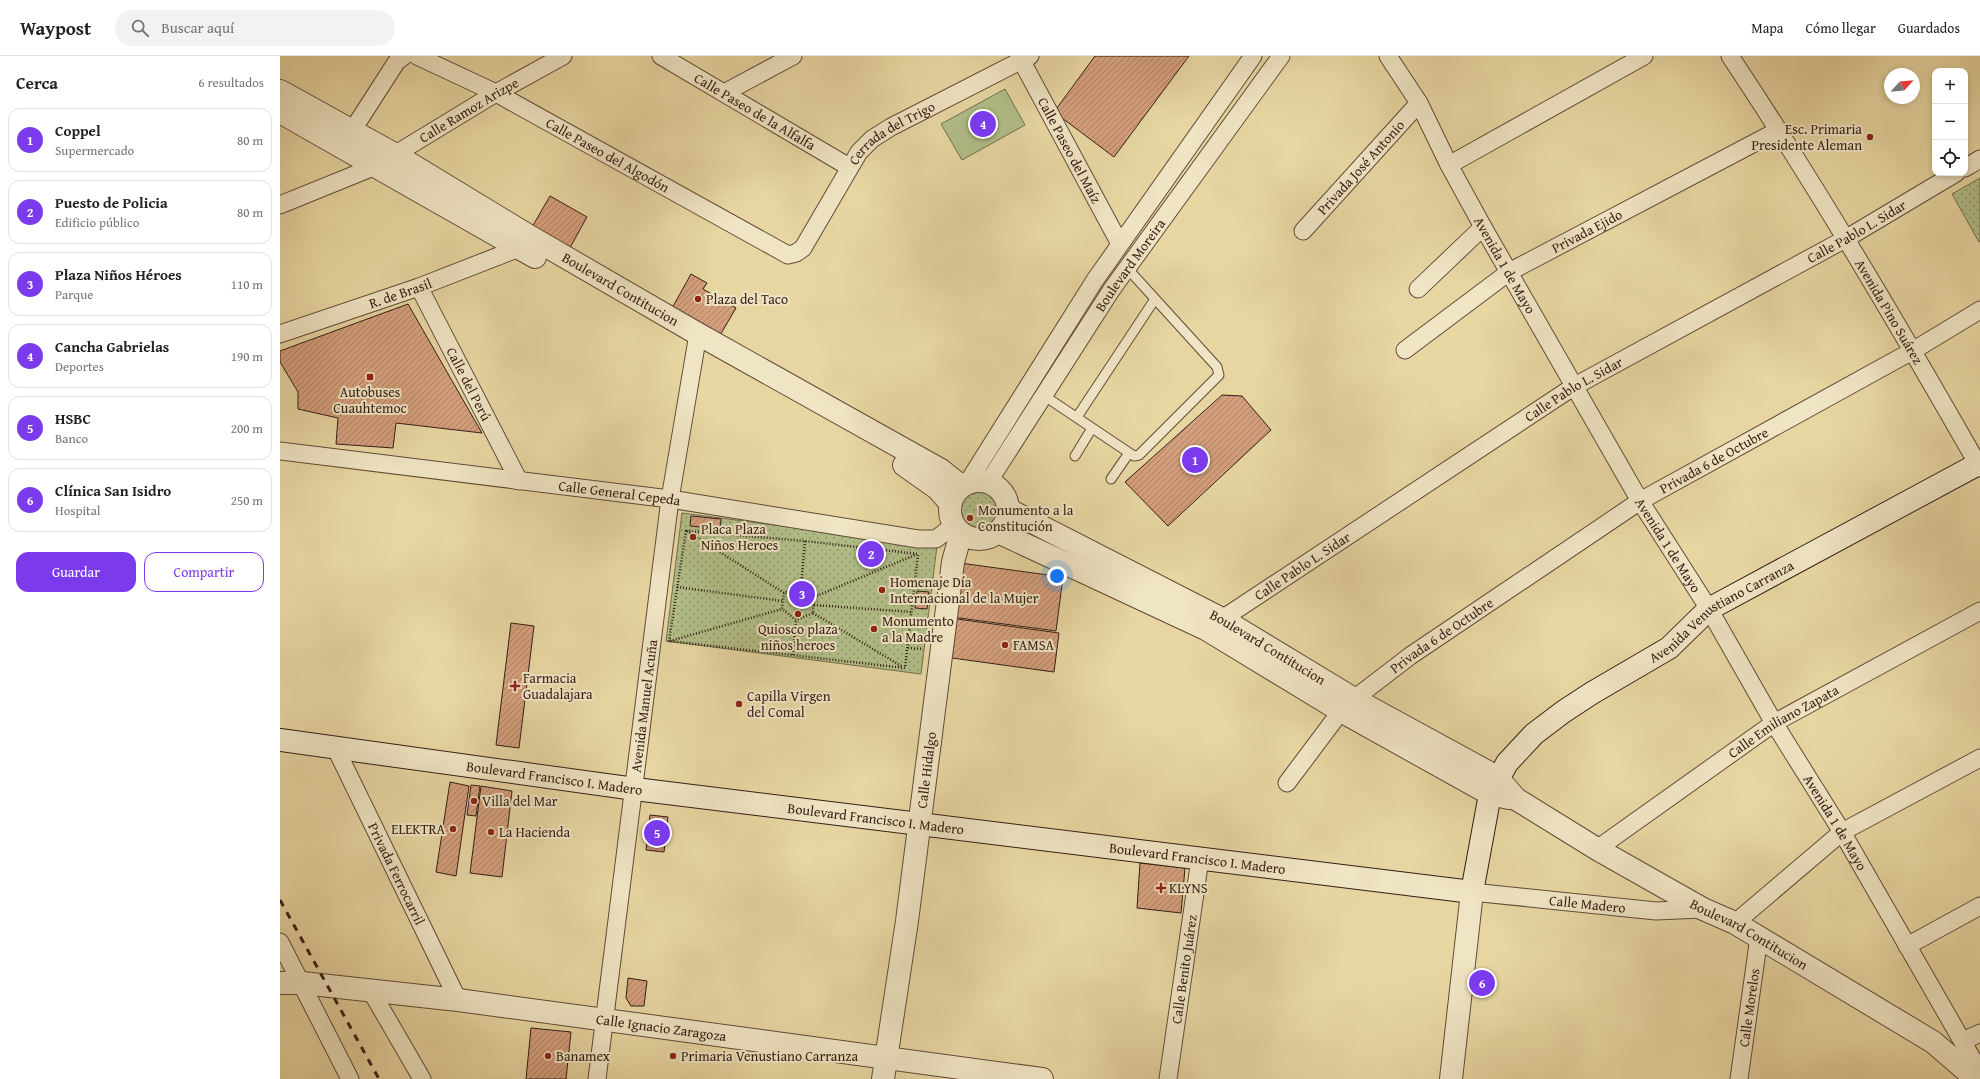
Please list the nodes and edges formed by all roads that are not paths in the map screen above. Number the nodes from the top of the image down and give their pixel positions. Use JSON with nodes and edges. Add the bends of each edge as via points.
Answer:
{"nodes":[{"id":1,"x":404,"y":56,"type":"edge"},
{"id":2,"x":417,"y":56,"type":"edge"},
{"id":3,"x":562,"y":56,"type":"edge"},
{"id":4,"x":661,"y":56,"type":"edge"},
{"id":5,"x":793,"y":56,"type":"edge"},
{"id":6,"x":1253,"y":56,"type":"edge"},
{"id":7,"x":1281,"y":56,"type":"edge"},
{"id":8,"x":1388,"y":56,"type":"edge"},
{"id":9,"x":1644,"y":56,"type":"edge"},
{"id":10,"x":1730,"y":56,"type":"edge"},
{"id":11,"x":1023,"y":58,"type":"edge"},
{"id":12,"x":1229,"y":89,"type":"junction"},
{"id":13,"x":280,"y":91,"type":"edge"},
{"id":14,"x":496,"y":93,"type":"junction"},
{"id":15,"x":724,"y":93,"type":"junction"},
{"id":16,"x":1249,"y":100,"type":"junction"},
{"id":17,"x":1419,"y":103,"type":"junction"},
{"id":18,"x":280,"y":112,"type":"edge"},
{"id":19,"x":1779,"y":130,"type":"junction"},
{"id":20,"x":352,"y":131,"type":"junction"},
{"id":21,"x":1195,"y":137,"type":"junction"},
{"id":22,"x":1212,"y":149,"type":"junction"},
{"id":23,"x":394,"y":154,"type":"junction"},
{"id":24,"x":1980,"y":159,"type":"edge"},
{"id":25,"x":376,"y":166,"type":"junction"},
{"id":26,"x":1449,"y":166,"type":"junction"},
{"id":27,"x":1968,"y":166,"type":"edge"},
{"id":28,"x":849,"y":167,"type":"junction"},
{"id":29,"x":1951,"y":176,"type":"edge"},
{"id":30,"x":280,"y":205,"type":"edge"},
{"id":31,"x":1483,"y":227,"type":"junction"},
{"id":32,"x":1303,"y":231,"type":"dead end"},
{"id":33,"x":1847,"y":238,"type":"junction"},
{"id":34,"x":1120,"y":244,"type":"junction"},
{"id":35,"x":519,"y":248,"type":"junction"},
{"id":36,"x":796,"y":253,"type":"joint"},
{"id":37,"x":1127,"y":268,"type":"junction"},
{"id":38,"x":1509,"y":272,"type":"junction"},
{"id":39,"x":1095,"y":280,"type":"junction"},
{"id":40,"x":419,"y":287,"type":"junction"},
{"id":41,"x":1112,"y":289,"type":"junction"},
{"id":42,"x":1418,"y":289,"type":"dead end"},
{"id":43,"x":1155,"y":299,"type":"junction"},
{"id":44,"x":1980,"y":310,"type":"edge"},
{"id":45,"x":280,"y":334,"type":"edge"},
{"id":46,"x":697,"y":341,"type":"junction"},
{"id":47,"x":1405,"y":350,"type":"dead end"},
{"id":48,"x":1914,"y":350,"type":"junction"},
{"id":49,"x":1574,"y":387,"type":"junction"},
{"id":50,"x":1043,"y":395,"type":"junction"},
{"id":51,"x":1077,"y":416,"type":"junction"},
{"id":52,"x":1092,"y":428,"type":"junction"},
{"id":53,"x":280,"y":451,"type":"edge"},
{"id":54,"x":1129,"y":453,"type":"junction"},
{"id":55,"x":1075,"y":456,"type":"dead end"},
{"id":56,"x":1979,"y":465,"type":"edge"},
{"id":57,"x":1112,"y":479,"type":"dead end"},
{"id":58,"x":519,"y":481,"type":"junction"},
{"id":59,"x":967,"y":488,"type":"junction"},
{"id":60,"x":670,"y":499,"type":"junction"},
{"id":61,"x":1640,"y":501,"type":"junction"},
{"id":62,"x":1009,"y":510,"type":"junction"},
{"id":63,"x":957,"y":529,"type":"junction"},
{"id":64,"x":998,"y":532,"type":"junction"},
{"id":65,"x":1709,"y":610,"type":"junction"},
{"id":66,"x":1980,"y":611,"type":"edge"},
{"id":67,"x":1214,"y":624,"type":"junction"},
{"id":68,"x":1347,"y":705,"type":"junction"},
{"id":69,"x":1774,"y":723,"type":"junction"},
{"id":70,"x":280,"y":740,"type":"edge"},
{"id":71,"x":335,"y":747,"type":"junction"},
{"id":72,"x":1980,"y":758,"type":"edge"},
{"id":73,"x":1287,"y":783,"type":"dead end"},
{"id":74,"x":1494,"y":786,"type":"junction"},
{"id":75,"x":635,"y":789,"type":"junction"},
{"id":76,"x":919,"y":824,"type":"junction"},
{"id":77,"x":1842,"y":832,"type":"junction"},
{"id":78,"x":1597,"y":850,"type":"junction"},
{"id":79,"x":1200,"y":858,"type":"junction"},
{"id":80,"x":1472,"y":892,"type":"junction"},
{"id":81,"x":1980,"y":906,"type":"edge"},
{"id":82,"x":1703,"y":909,"type":"junction"},
{"id":83,"x":1735,"y":923,"type":"junction"},
{"id":84,"x":1759,"y":937,"type":"junction"},
{"id":85,"x":280,"y":942,"type":"edge"},
{"id":86,"x":1907,"y":946,"type":"junction"},
{"id":87,"x":280,"y":983,"type":"edge"},
{"id":88,"x":302,"y":983,"type":"junction"},
{"id":89,"x":371,"y":991,"type":"junction"},
{"id":90,"x":458,"y":1000,"type":"junction"},
{"id":91,"x":605,"y":1021,"type":"junction"},
{"id":92,"x":1980,"y":1033,"type":"edge"},
{"id":93,"x":1963,"y":1041,"type":"junction"},
{"id":94,"x":886,"y":1058,"type":"junction"},
{"id":95,"x":1980,"y":1072,"type":"edge"},
{"id":96,"x":350,"y":1079,"type":"edge"},
{"id":97,"x":422,"y":1079,"type":"edge"},
{"id":98,"x":597,"y":1079,"type":"edge"},
{"id":99,"x":883,"y":1079,"type":"edge"},
{"id":100,"x":1042,"y":1079,"type":"edge"},
{"id":101,"x":1168,"y":1079,"type":"edge"},
{"id":102,"x":1451,"y":1079,"type":"edge"},
{"id":103,"x":1739,"y":1079,"type":"edge"},
{"id":104,"x":1976,"y":1079,"type":"edge"}],
"edges":[{"from":1,"to":20,"type":"street","via":[[397,61]]},
{"from":2,"to":14,"type":"street","name":"Calle Paseo del Algodón"},
{"from":3,"to":14,"type":"street","name":"Calle Ramoz Arizpe"},
{"from":4,"to":15,"type":"street","name":"Calle Paseo de la Alfalfa"},
{"from":5,"to":15,"type":"street"},
{"from":6,"to":12,"type":"street","name":"Boulevard Moreira"},
{"from":7,"to":16,"type":"street","name":"Boulevard Moreira"},
{"from":8,"to":17,"type":"street","name":"Avenida 1 de Mayo"},
{"from":9,"to":26,"type":"street"},
{"from":10,"to":19,"type":"street","name":"Avenida Pino Suárez"},
{"from":11,"to":28,"type":"street","name":"Cerrada del Trigo","via":[[891,127],[872,139]]},
{"from":11,"to":34,"type":"street","name":"Calle Paseo del Maíz"},
{"from":12,"to":16,"type":"street"},
{"from":12,"to":21,"type":"street","name":"Boulevard Moreira"},
{"from":13,"to":20,"type":"street","name":"Boulevard Contitucion"},
{"from":14,"to":23,"type":"street","name":"Calle Ramoz Arizpe"},
{"from":14,"to":36,"type":"street","name":"Calle Paseo del Algodón","via":[[788,255]]},
{"from":15,"to":28,"type":"street","name":"Calle Paseo de la Alfalfa"},
{"from":16,"to":22,"type":"street","name":"Boulevard Moreira"},
{"from":17,"to":26,"type":"street","name":"Avenida 1 de Mayo"},
{"from":17,"to":32,"type":"street","name":"Privada José Antonio"},
{"from":18,"to":25,"type":"street","name":"Boulevard Contitucion"},
{"from":19,"to":33,"type":"street","name":"Avenida Pino Suárez"},
{"from":19,"to":38,"type":"street","name":"Privada Ejido"},
{"from":20,"to":23,"type":"street","name":"Boulevard Contitucion"},
{"from":21,"to":22,"type":"street"},
{"from":21,"to":34,"type":"street","name":"Boulevard Moreira"},
{"from":22,"to":37,"type":"street","name":"Boulevard Moreira"},
{"from":23,"to":25,"type":"street","name":"Calle Ramoz Arizpe"},
{"from":23,"to":46,"type":"street","name":"Boulevard Contitucion"},
{"from":24,"to":27,"type":"street"},
{"from":25,"to":30,"type":"street","name":"Calle Ramoz Arizpe"},
{"from":25,"to":35,"type":"street","name":"Boulevard Contitucion"},
{"from":26,"to":31,"type":"street","name":"Avenida 1 de Mayo"},
{"from":28,"to":36,"type":"street","name":"Cerrada del Trigo","via":[[803,248]]},
{"from":29,"to":33,"type":"street","name":"Calle Pablo L. Sidar"},
{"from":31,"to":38,"type":"street","name":"Avenida 1 de Mayo"},
{"from":31,"to":42,"type":"street"},
{"from":33,"to":48,"type":"street","name":"Avenida Pino Suárez"},
{"from":33,"to":49,"type":"street","name":"Calle Pablo L. Sidar"},
{"from":34,"to":39,"type":"street","name":"Boulevard Moreira"},
{"from":35,"to":40,"type":"street","name":"R. de Brasil"},
{"from":35,"to":46,"type":"street","name":"Boulevard Contitucion"},
{"from":37,"to":41,"type":"street","name":"Boulevard Moreira"},
{"from":37,"to":43,"type":"lane"},
{"from":38,"to":47,"type":"street","name":"Privada Ejido"},
{"from":38,"to":49,"type":"street","name":"Avenida 1 de Mayo"},
{"from":39,"to":41,"type":"street"},
{"from":39,"to":59,"type":"street","name":"Boulevard Moreira"},
{"from":40,"to":45,"type":"street","name":"R. de Brasil"},
{"from":40,"to":58,"type":"street","name":"Calle del Perú"},
{"from":41,"to":50,"type":"street","name":"Boulevard Moreira"},
{"from":43,"to":51,"type":"lane"},
{"from":43,"to":54,"type":"lane","via":[[1217,367],[1219,375],[1139,455]]},
{"from":44,"to":48,"type":"street","name":"Privada 6 de Octubre"},
{"from":46,"to":59,"type":"street","name":"Boulevard Contitucion","via":[[925,478],[938,489]]},
{"from":46,"to":60,"type":"street","name":"Avenida Manuel Acuña"},
{"from":48,"to":56,"type":"street","name":"Avenida Pino Suárez"},
{"from":48,"to":61,"type":"street","name":"Privada 6 de Octubre"},
{"from":49,"to":61,"type":"street","name":"Avenida 1 de Mayo"},
{"from":49,"to":67,"type":"street","name":"Calle Pablo L. Sidar"},
{"from":50,"to":51,"type":"lane"},
{"from":50,"to":59,"type":"street","name":"Boulevard Moreira"},
{"from":51,"to":52,"type":"lane"},
{"from":52,"to":54,"type":"lane"},
{"from":52,"to":55,"type":"lane"},
{"from":53,"to":58,"type":"street","name":"Calle General Cepeda"},
{"from":54,"to":57,"type":"lane"},
{"from":56,"to":65,"type":"street","name":"Avenida Venustiano Carranza"},
{"from":58,"to":60,"type":"street","name":"Calle General Cepeda"},
{"from":59,"to":62,"type":"street","via":[[999,488],[1006,498]]},
{"from":59,"to":63,"type":"street","via":[[950,514]]},
{"from":60,"to":63,"type":"street","name":"Calle General Cepeda","via":[[918,539],[936,539]]},
{"from":60,"to":75,"type":"street","name":"Avenida Manuel Acuña","via":[[661,639]]},
{"from":61,"to":65,"type":"street","name":"Avenida 1 de Mayo"},
{"from":61,"to":68,"type":"street","name":"Privada 6 de Octubre","via":[[1410,656]]},
{"from":62,"to":64,"type":"street","via":[[1006,522]]},
{"from":62,"to":67,"type":"street","name":"Boulevard Contitucion"},
{"from":63,"to":64,"type":"street","via":[[970,538],[980,539],[990,538]]},
{"from":63,"to":76,"type":"street","name":"Calle Hidalgo"},
{"from":64,"to":67,"type":"street","name":"Boulevard Contitucion"},
{"from":65,"to":69,"type":"street","name":"Avenida 1 de Mayo"},
{"from":65,"to":74,"type":"street","name":"Avenida Venustiano Carranza","via":[[1669,648],[1592,693],[1534,734],[1517,751]]},
{"from":66,"to":69,"type":"street","name":"Calle Emiliano Zapata"},
{"from":67,"to":68,"type":"street","name":"Boulevard Contitucion"},
{"from":68,"to":73,"type":"street"},
{"from":68,"to":74,"type":"street","name":"Boulevard Contitucion"},
{"from":69,"to":77,"type":"street","name":"Avenida 1 de Mayo"},
{"from":69,"to":78,"type":"street","name":"Calle Emiliano Zapata"},
{"from":70,"to":71,"type":"street","name":"Boulevard Francisco I. Madero"},
{"from":71,"to":75,"type":"street","name":"Boulevard Francisco I. Madero"},
{"from":71,"to":90,"type":"street","name":"Privada Ferrocarril"},
{"from":72,"to":77,"type":"street"},
{"from":74,"to":78,"type":"street","name":"Boulevard Contitucion"},
{"from":74,"to":80,"type":"street"},
{"from":75,"to":76,"type":"street","name":"Boulevard Francisco I. Madero"},
{"from":75,"to":91,"type":"street","name":"Avenida Manuel Acuña"},
{"from":76,"to":79,"type":"street","name":"Boulevard Francisco I. Madero"},
{"from":76,"to":94,"type":"street","name":"Calle Hidalgo"},
{"from":77,"to":83,"type":"street"},
{"from":77,"to":86,"type":"street","name":"Avenida 1 de Mayo"},
{"from":78,"to":82,"type":"street","name":"Boulevard Contitucion"},
{"from":79,"to":80,"type":"street","name":"Boulevard Francisco I. Madero"},
{"from":79,"to":101,"type":"street","name":"Calle Benito Juárez"},
{"from":80,"to":82,"type":"street","name":"Calle Madero","via":[[1656,911]]},
{"from":80,"to":102,"type":"street"},
{"from":81,"to":86,"type":"street"},
{"from":82,"to":83,"type":"street","name":"Boulevard Contitucion"},
{"from":83,"to":84,"type":"street","name":"Boulevard Contitucion"},
{"from":84,"to":103,"type":"street","name":"Calle Morelos"},
{"from":84,"to":104,"type":"street","name":"Boulevard Contitucion","via":[[1933,1042]]},
{"from":85,"to":88,"type":"street"},
{"from":86,"to":93,"type":"street","name":"Avenida 1 de Mayo"},
{"from":87,"to":88,"type":"street","name":"Calle Ignacio Zaragoza"},
{"from":88,"to":89,"type":"street","name":"Calle Ignacio Zaragoza"},
{"from":88,"to":96,"type":"street"},
{"from":89,"to":90,"type":"street","name":"Calle Ignacio Zaragoza"},
{"from":89,"to":97,"type":"street"},
{"from":90,"to":91,"type":"street","name":"Calle Ignacio Zaragoza"},
{"from":91,"to":94,"type":"street","name":"Calle Ignacio Zaragoza"},
{"from":91,"to":98,"type":"street","name":"Avenida Manuel Acuña"},
{"from":92,"to":93,"type":"street"},
{"from":93,"to":95,"type":"street","name":"Avenida 1 de Mayo"},
{"from":94,"to":99,"type":"street","name":"Calle Hidalgo"},
{"from":94,"to":100,"type":"street","name":"Calle Ignacio Zaragoza"}]}
